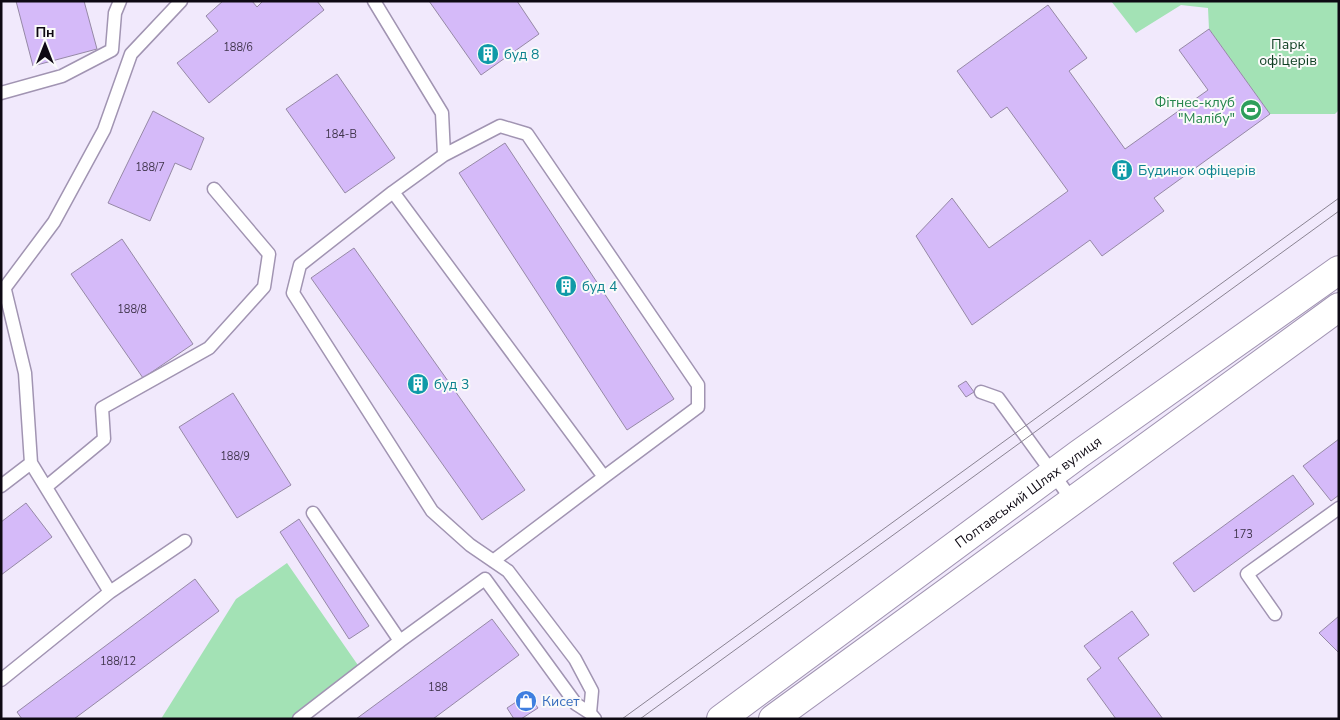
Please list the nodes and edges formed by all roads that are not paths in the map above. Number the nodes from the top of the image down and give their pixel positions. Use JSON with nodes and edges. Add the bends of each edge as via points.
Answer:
{"nodes":[{"id":1,"x":120,"y":1,"type":"edge"},
{"id":2,"x":181,"y":1,"type":"edge"},
{"id":3,"x":374,"y":1,"type":"edge"},
{"id":4,"x":1,"y":93,"type":"edge"},
{"id":5,"x":444,"y":154,"type":"junction"},
{"id":6,"x":214,"y":189,"type":"dead end"},
{"id":7,"x":393,"y":192,"type":"junction"},
{"id":8,"x":1339,"y":270,"type":"edge"},
{"id":9,"x":3,"y":291,"type":"edge"},
{"id":10,"x":1339,"y":307,"type":"edge"},
{"id":11,"x":980,"y":392,"type":"dead end"},
{"id":12,"x":32,"y":463,"type":"junction"},
{"id":13,"x":1053,"y":474,"type":"junction"},
{"id":14,"x":604,"y":477,"type":"junction"},
{"id":15,"x":1,"y":486,"type":"edge"},
{"id":16,"x":46,"y":487,"type":"junction"},
{"id":17,"x":1072,"y":500,"type":"junction"},
{"id":18,"x":1339,"y":508,"type":"edge"},
{"id":19,"x":312,"y":513,"type":"dead end"},
{"id":20,"x":185,"y":541,"type":"dead end"},
{"id":21,"x":493,"y":561,"type":"junction"},
{"id":22,"x":110,"y":592,"type":"junction"},
{"id":23,"x":1275,"y":614,"type":"dead end"},
{"id":24,"x":400,"y":641,"type":"junction"},
{"id":25,"x":1,"y":680,"type":"edge"},
{"id":26,"x":592,"y":716,"type":"edge"},
{"id":27,"x":299,"y":719,"type":"edge"},
{"id":28,"x":721,"y":719,"type":"edge"},
{"id":29,"x":773,"y":719,"type":"edge"}],
"edges":[{"from":1,"to":4,"type":"lane","via":[[115,13],[112,50],[62,76]]},
{"from":2,"to":9,"type":"lane","via":[[131,54],[104,130],[54,222]]},
{"from":3,"to":5,"type":"lane","via":[[442,113]]},
{"from":5,"to":7,"type":"lane"},
{"from":5,"to":14,"type":"lane","via":[[500,126],[527,134],[698,385],[698,407]]},
{"from":6,"to":16,"type":"lane","via":[[268,254],[264,287],[209,348],[102,408],[104,439]]},
{"from":7,"to":14,"type":"lane"},
{"from":7,"to":21,"type":"lane","via":[[300,265],[293,293],[432,511]]},
{"from":8,"to":13,"type":"main road","name":"Полтавський Шлях вулиця"},
{"from":9,"to":12,"type":"lane","via":[[25,373]]},
{"from":10,"to":17,"type":"main road"},
{"from":11,"to":13,"type":"lane","via":[[998,398]]},
{"from":12,"to":15,"type":"lane"},
{"from":12,"to":16,"type":"lane"},
{"from":13,"to":17,"type":"lane"},
{"from":13,"to":28,"type":"main road","name":"Полтавський Шлях вулиця"},
{"from":14,"to":21,"type":"lane"},
{"from":16,"to":22,"type":"lane"},
{"from":17,"to":29,"type":"main road"},
{"from":18,"to":23,"type":"lane","via":[[1247,574]]},
{"from":19,"to":24,"type":"lane"},
{"from":20,"to":22,"type":"lane"},
{"from":21,"to":26,"type":"lane","via":[[508,572],[575,658],[592,691]]},
{"from":22,"to":25,"type":"lane"},
{"from":24,"to":26,"type":"lane","via":[[485,580],[576,704]]},
{"from":24,"to":27,"type":"lane"}]}
